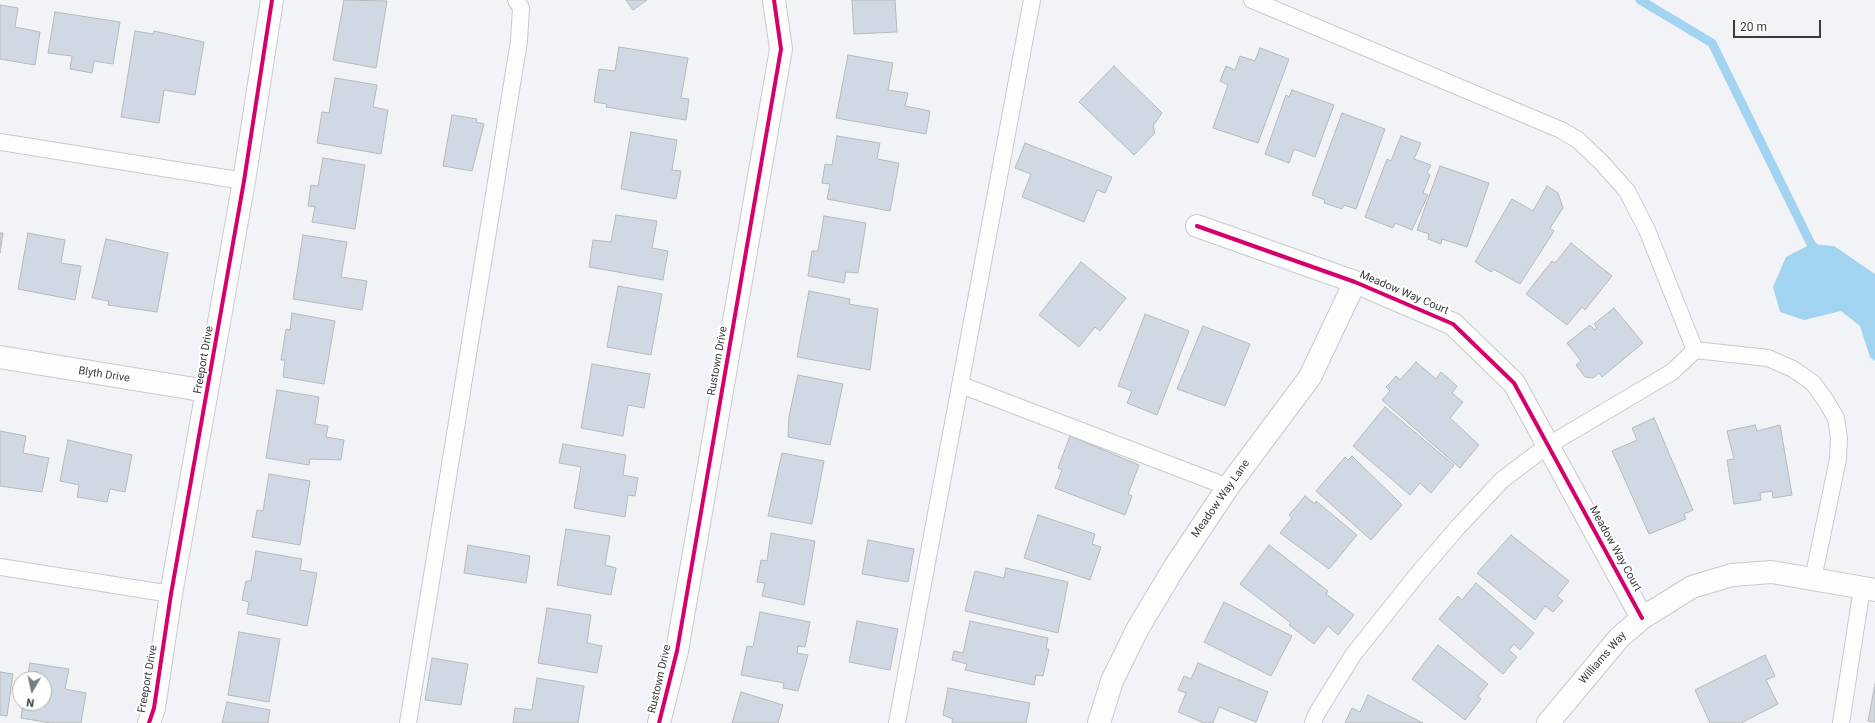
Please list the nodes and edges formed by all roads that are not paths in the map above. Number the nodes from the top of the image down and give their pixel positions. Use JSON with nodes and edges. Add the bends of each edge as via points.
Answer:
{"nodes":[{"id":1,"x":272,"y":0,"type":"edge"},
{"id":2,"x":516,"y":0,"type":"edge"},
{"id":3,"x":774,"y":0,"type":"edge"},
{"id":4,"x":1032,"y":0,"type":"edge"},
{"id":5,"x":1252,"y":0,"type":"edge"},
{"id":6,"x":0,"y":142,"type":"edge"},
{"id":7,"x":244,"y":181,"type":"junction"},
{"id":8,"x":1197,"y":226,"type":"dead end"},
{"id":9,"x":1355,"y":282,"type":"junction"},
{"id":10,"x":1695,"y":350,"type":"junction"},
{"id":11,"x":0,"y":357,"type":"edge"},
{"id":12,"x":961,"y":385,"type":"junction"},
{"id":13,"x":208,"y":392,"type":"junction"},
{"id":14,"x":1547,"y":446,"type":"junction"},
{"id":15,"x":1228,"y":488,"type":"junction"},
{"id":16,"x":0,"y":566,"type":"edge"},
{"id":17,"x":1813,"y":579,"type":"junction"},
{"id":18,"x":1868,"y":589,"type":"edge"},
{"id":19,"x":171,"y":594,"type":"junction"},
{"id":20,"x":1642,"y":618,"type":"junction"},
{"id":21,"x":150,"y":723,"type":"edge"},
{"id":22,"x":408,"y":723,"type":"edge"},
{"id":23,"x":659,"y":723,"type":"edge"},
{"id":24,"x":897,"y":723,"type":"edge"},
{"id":25,"x":1099,"y":723,"type":"edge"},
{"id":26,"x":1313,"y":723,"type":"edge"},
{"id":27,"x":1548,"y":723,"type":"edge"},
{"id":28,"x":1841,"y":723,"type":"edge"}],
"edges":[{"from":1,"to":7,"type":"street","name":"Freeport Drive"},
{"from":2,"to":22,"type":"lane","via":[[521,8],[519,41]]},
{"from":3,"to":23,"type":"street","name":"Rustown Drive","via":[[781,49],[676,651]]},
{"from":4,"to":12,"type":"lane"},
{"from":5,"to":10,"type":"lane","via":[[1561,130],[1578,140],[1627,191],[1647,230]]},
{"from":6,"to":7,"type":"lane"},
{"from":7,"to":13,"type":"street","name":"Freeport Drive"},
{"from":8,"to":9,"type":"street","name":"Meadow Way Court"},
{"from":9,"to":14,"type":"street","name":"Meadow Way Court","via":[[1453,324],[1514,383]]},
{"from":9,"to":15,"type":"street","name":"Meadow Way Lane","via":[[1310,377]]},
{"from":10,"to":14,"type":"lane","via":[[1672,372]]},
{"from":10,"to":17,"type":"lane","via":[[1768,358],[1792,369],[1813,383],[1836,418],[1839,438],[1838,459]]},
{"from":11,"to":13,"type":"street","name":"Blyth Drive"},
{"from":12,"to":15,"type":"lane"},
{"from":12,"to":24,"type":"lane"},
{"from":13,"to":19,"type":"street","name":"Freeport Drive"},
{"from":14,"to":20,"type":"street","name":"Meadow Way Court"},
{"from":14,"to":26,"type":"lane","via":[[1502,480],[1416,576],[1353,655]]},
{"from":15,"to":25,"type":"street","name":"Meadow Way Lane","via":[[1174,568],[1138,628],[1112,681]]},
{"from":16,"to":19,"type":"lane"},
{"from":17,"to":18,"type":"street","name":"Williams Way"},
{"from":17,"to":20,"type":"street","name":"Williams Way","via":[[1772,572],[1732,575],[1692,587]]},
{"from":18,"to":28,"type":"lane"},
{"from":19,"to":21,"type":"street","name":"Freeport Drive"},
{"from":20,"to":27,"type":"street","name":"Williams Way","via":[[1619,638]]}]}
